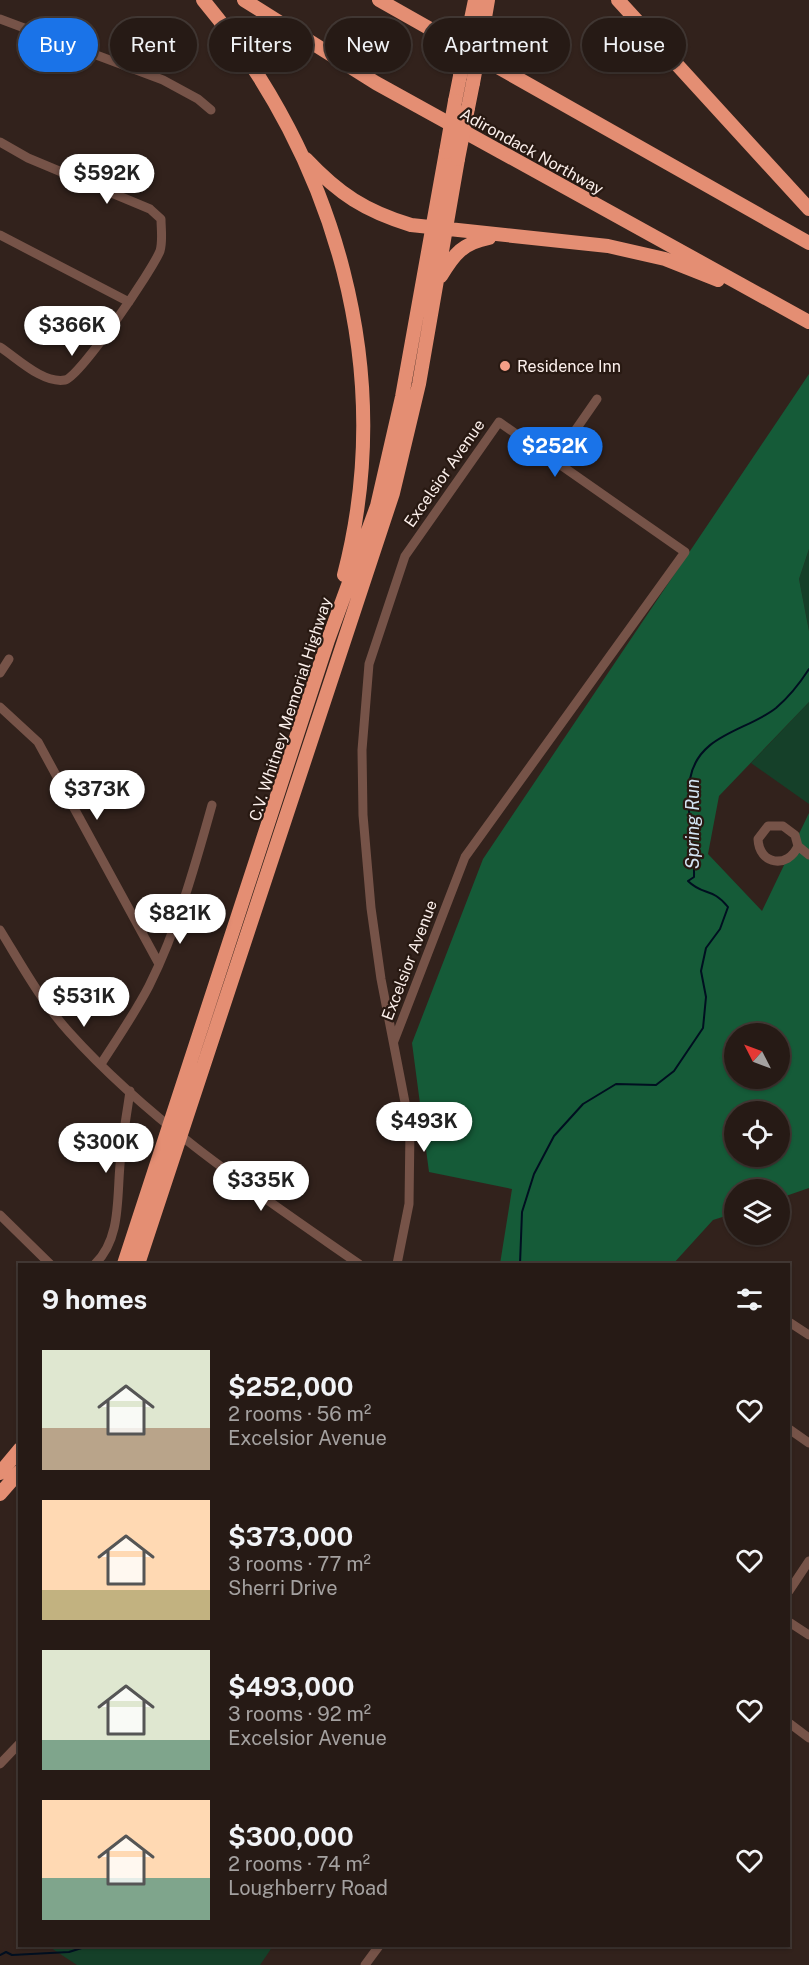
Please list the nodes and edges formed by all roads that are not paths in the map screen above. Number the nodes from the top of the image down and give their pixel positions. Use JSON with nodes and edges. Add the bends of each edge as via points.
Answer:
{"nodes":[{"id":1,"x":202,"y":0,"type":"edge"},
{"id":2,"x":244,"y":0,"type":"edge"},
{"id":3,"x":379,"y":0,"type":"edge"},
{"id":4,"x":475,"y":0,"type":"edge"},
{"id":5,"x":488,"y":0,"type":"edge"},
{"id":6,"x":618,"y":0,"type":"edge"},
{"id":7,"x":476,"y":18,"type":"edge"},
{"id":8,"x":480,"y":18,"type":"edge"},
{"id":9,"x":0,"y":19,"type":"edge"},
{"id":10,"x":461,"y":72,"type":"edge"},
{"id":11,"x":474,"y":72,"type":"edge"},
{"id":12,"x":211,"y":110,"type":"dead end"},
{"id":13,"x":0,"y":142,"type":"edge"},
{"id":14,"x":302,"y":156,"type":"junction"},
{"id":15,"x":452,"y":156,"type":"junction"},
{"id":16,"x":809,"y":209,"type":"edge"},
{"id":17,"x":439,"y":230,"type":"junction"},
{"id":18,"x":0,"y":235,"type":"edge"},
{"id":19,"x":505,"y":235,"type":"junction"},
{"id":20,"x":809,"y":243,"type":"edge"},
{"id":21,"x":436,"y":286,"type":"junction"},
{"id":22,"x":129,"y":302,"type":"junction"},
{"id":23,"x":782,"y":308,"type":"junction"},
{"id":24,"x":809,"y":322,"type":"edge"},
{"id":25,"x":0,"y":347,"type":"edge"},
{"id":26,"x":597,"y":399,"type":"dead end"},
{"id":27,"x":554,"y":461,"type":"junction"},
{"id":28,"x":328,"y":640,"type":"junction"},
{"id":29,"x":9,"y":659,"type":"dead end"},
{"id":30,"x":0,"y":673,"type":"edge"},
{"id":31,"x":0,"y":707,"type":"edge"},
{"id":32,"x":212,"y":805,"type":"dead end"},
{"id":33,"x":804,"y":851,"type":"edge"},
{"id":34,"x":0,"y":930,"type":"edge"},
{"id":35,"x":159,"y":964,"type":"junction"},
{"id":36,"x":394,"y":1041,"type":"junction"},
{"id":37,"x":101,"y":1064,"type":"junction"},
{"id":38,"x":130,"y":1091,"type":"junction"},
{"id":39,"x":175,"y":1131,"type":"junction"},
{"id":40,"x":0,"y":1215,"type":"edge"},
{"id":41,"x":49,"y":1263,"type":"edge"},
{"id":42,"x":96,"y":1263,"type":"edge"},
{"id":43,"x":124,"y":1263,"type":"edge"},
{"id":44,"x":138,"y":1263,"type":"edge"},
{"id":45,"x":358,"y":1263,"type":"edge"},
{"id":46,"x":397,"y":1263,"type":"edge"},
{"id":47,"x":790,"y":1323,"type":"edge"},
{"id":48,"x":809,"y":1335,"type":"edge"},
{"id":49,"x":790,"y":1430,"type":"edge"},
{"id":50,"x":809,"y":1443,"type":"edge"},
{"id":51,"x":18,"y":1451,"type":"edge"},
{"id":52,"x":0,"y":1473,"type":"edge"},
{"id":53,"x":18,"y":1473,"type":"edge"},
{"id":54,"x":0,"y":1494,"type":"edge"},
{"id":55,"x":809,"y":1561,"type":"edge"},
{"id":56,"x":790,"y":1590,"type":"edge"},
{"id":57,"x":790,"y":1623,"type":"edge"},
{"id":58,"x":809,"y":1635,"type":"edge"},
{"id":59,"x":790,"y":1724,"type":"edge"},
{"id":60,"x":809,"y":1738,"type":"edge"},
{"id":61,"x":18,"y":1745,"type":"edge"},
{"id":62,"x":0,"y":1764,"type":"edge"},
{"id":63,"x":378,"y":1947,"type":"edge"},
{"id":64,"x":365,"y":1965,"type":"edge"}],
"edges":[{"from":1,"to":14,"type":"highway","via":[[254,67]]},
{"from":2,"to":23,"type":"highway","name":"Adirondack Northway","via":[[376,83]]},
{"from":3,"to":20,"type":"highway"},
{"from":4,"to":7,"type":"highway"},
{"from":5,"to":8,"type":"highway"},
{"from":6,"to":16,"type":"highway"},
{"from":9,"to":12,"type":"street","via":[[163,80]]},
{"from":10,"to":15,"type":"highway","bridge":true},
{"from":11,"to":15,"type":"highway","bridge":true,"via":[[468,108]]},
{"from":13,"to":22,"type":"street","via":[[28,158],[150,209],[161,219],[160,249]]},
{"from":14,"to":17,"type":"highway","via":[[325,180],[367,210]]},
{"from":14,"to":28,"type":"highway","via":[[345,276],[361,356],[363,452],[358,513]]},
{"from":15,"to":17,"type":"highway","name":"C.V. Whitney Memorial Highway"},
{"from":17,"to":19,"type":"highway"},
{"from":17,"to":21,"type":"highway","name":"C.V. Whitney Memorial Highway"},
{"from":17,"to":28,"type":"highway","name":"C.V. Whitney Memorial Highway","via":[[376,506]]},
{"from":18,"to":22,"type":"street"},
{"from":19,"to":21,"type":"highway","via":[[474,241],[457,251]]},
{"from":19,"to":23,"type":"highway","via":[[608,246],[665,259]]},
{"from":21,"to":39,"type":"highway","name":"C.V. Whitney Memorial Highway","via":[[419,384],[393,493]]},
{"from":22,"to":25,"type":"street","via":[[78,372],[66,380],[46,377]]},
{"from":23,"to":24,"type":"highway","name":"Adirondack Northway"},
{"from":26,"to":27,"type":"street"},
{"from":27,"to":36,"type":"street","name":"Excelsior Avenue","via":[[499,422],[405,556],[369,664],[362,750],[363,815],[370,908]]},
{"from":27,"to":36,"type":"street","name":"Excelsior Avenue","via":[[685,552],[465,857]]},
{"from":28,"to":39,"type":"highway","name":"C.V. Whitney Memorial Highway"},
{"from":29,"to":30,"type":"street"},
{"from":31,"to":35,"type":"street","via":[[38,742]]},
{"from":32,"to":35,"type":"street"},
{"from":33,"to":33,"type":"street","via":[[795,835],[783,826],[768,826],[758,839],[762,855],[770,861],[787,860]]},
{"from":34,"to":37,"type":"street","via":[[56,1016]]},
{"from":35,"to":37,"type":"street"},
{"from":36,"to":46,"type":"street","name":"Excelsior Avenue","via":[[410,1128],[411,1169],[409,1204]]},
{"from":37,"to":38,"type":"street"},
{"from":38,"to":39,"type":"street"},
{"from":38,"to":42,"type":"street","via":[[115,1225],[103,1257]]},
{"from":39,"to":43,"type":"highway","name":"C.V. Whitney Memorial Highway"},
{"from":39,"to":44,"type":"highway","name":"C.V. Whitney Memorial Highway"},
{"from":39,"to":45,"type":"street"},
{"from":40,"to":41,"type":"street"},
{"from":47,"to":48,"type":"street"},
{"from":49,"to":50,"type":"street"},
{"from":51,"to":52,"type":"highway"},
{"from":53,"to":54,"type":"highway"},
{"from":55,"to":56,"type":"street"},
{"from":57,"to":58,"type":"street"},
{"from":59,"to":60,"type":"street"},
{"from":61,"to":62,"type":"street"},
{"from":63,"to":64,"type":"street"}]}
